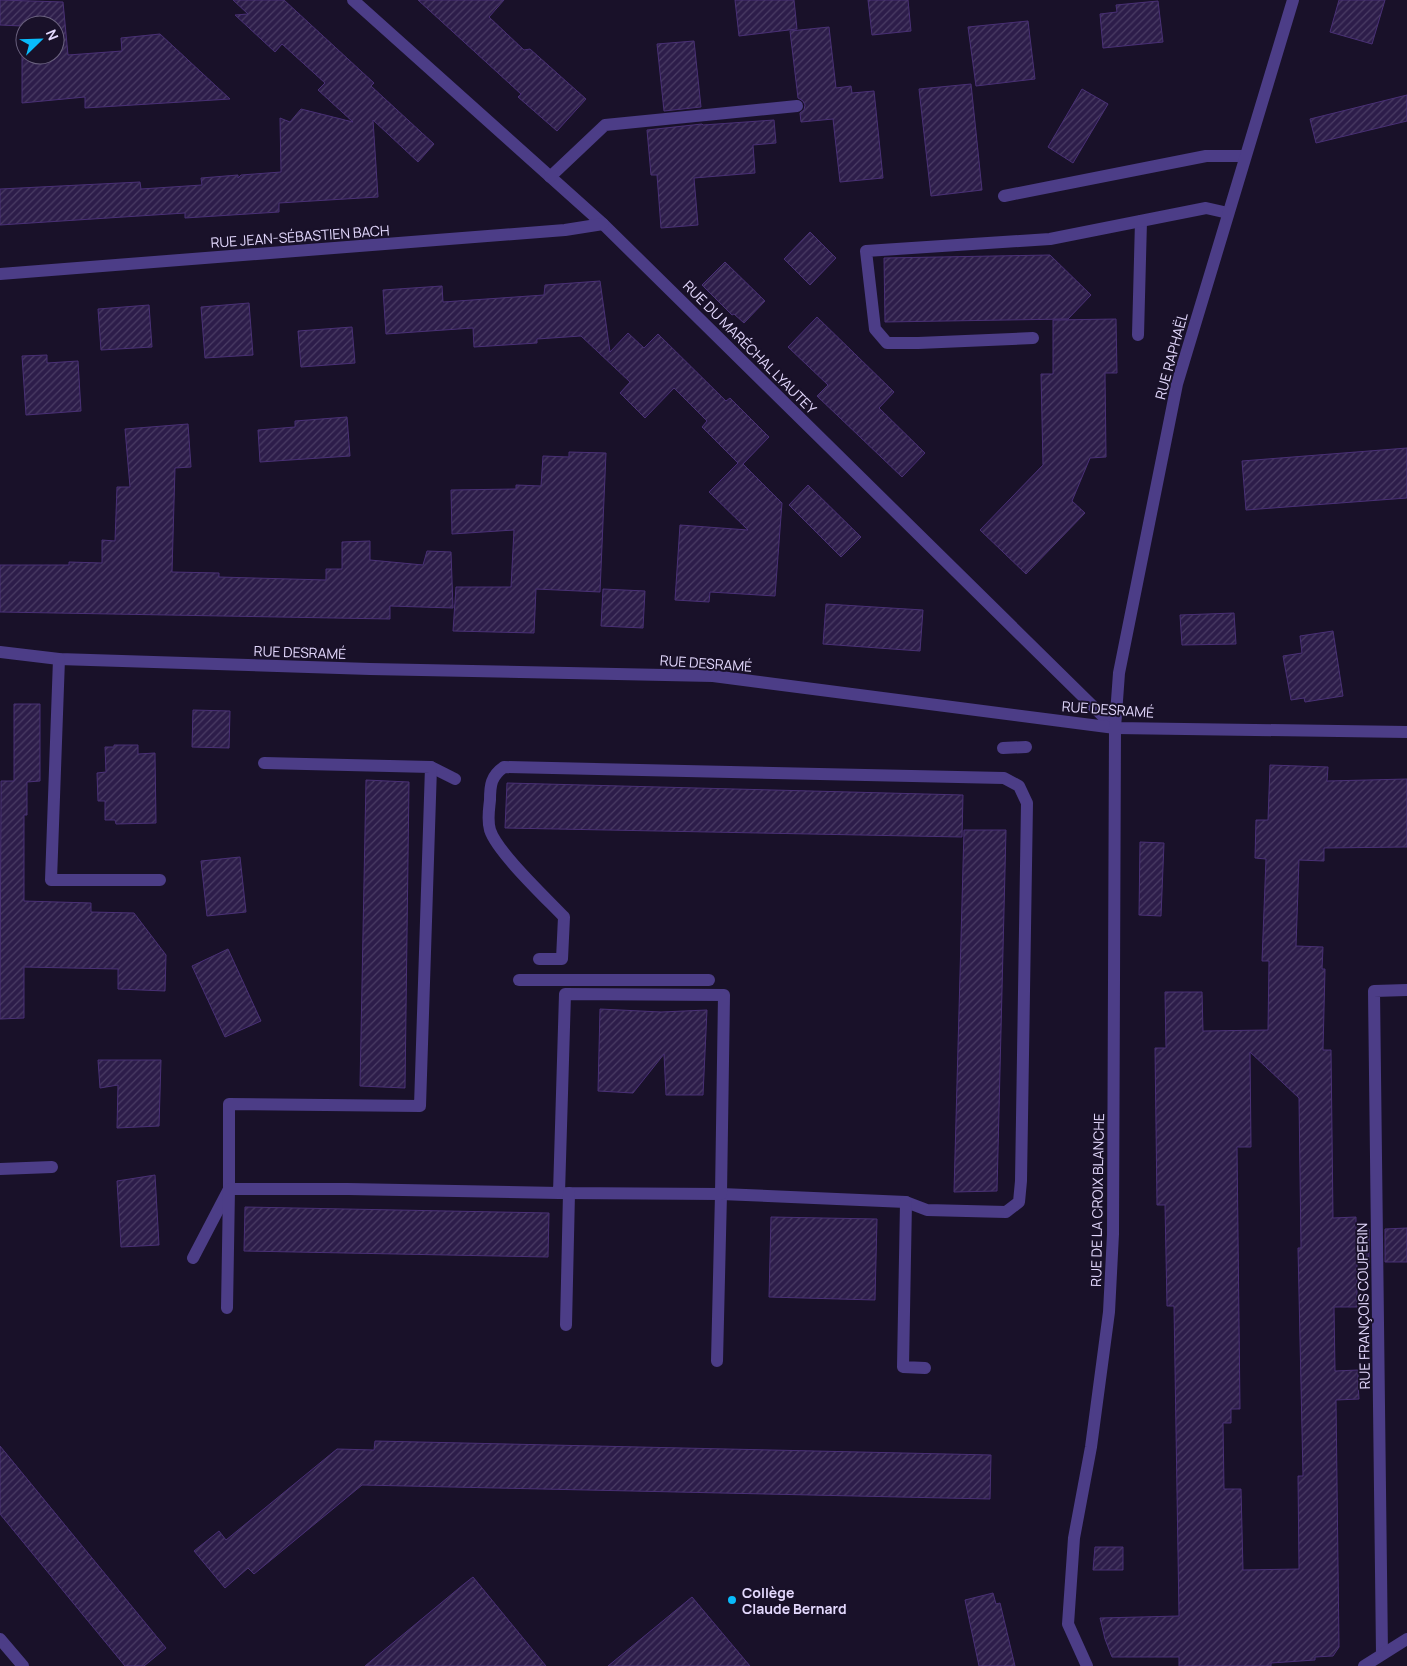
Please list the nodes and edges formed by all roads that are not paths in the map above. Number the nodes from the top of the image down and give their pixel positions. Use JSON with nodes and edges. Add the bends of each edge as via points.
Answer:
{"nodes":[{"id":1,"x":353,"y":0,"type":"edge"},
{"id":2,"x":1293,"y":0,"type":"edge"},
{"id":3,"x":797,"y":106,"type":"dead end"},
{"id":4,"x":1245,"y":156,"type":"junction"},
{"id":5,"x":550,"y":177,"type":"junction"},
{"id":6,"x":1004,"y":196,"type":"dead end"},
{"id":7,"x":1228,"y":213,"type":"junction"},
{"id":8,"x":1140,"y":221,"type":"junction"},
{"id":9,"x":603,"y":224,"type":"junction"},
{"id":10,"x":0,"y":274,"type":"edge"},
{"id":11,"x":1138,"y":335,"type":"dead end"},
{"id":12,"x":1033,"y":338,"type":"dead end"},
{"id":13,"x":0,"y":652,"type":"edge"},
{"id":14,"x":59,"y":659,"type":"junction"},
{"id":15,"x":1114,"y":728,"type":"junction"},
{"id":16,"x":1407,"y":732,"type":"edge"},
{"id":17,"x":1026,"y":747,"type":"dead end"},
{"id":18,"x":1003,"y":748,"type":"dead end"},
{"id":19,"x":264,"y":763,"type":"dead end"},
{"id":20,"x":431,"y":768,"type":"junction"},
{"id":21,"x":454,"y":779,"type":"dead end"},
{"id":22,"x":160,"y":880,"type":"dead end"},
{"id":23,"x":539,"y":959,"type":"dead end"},
{"id":24,"x":520,"y":980,"type":"dead end"},
{"id":25,"x":708,"y":980,"type":"dead end"},
{"id":26,"x":1407,"y":990,"type":"edge"},
{"id":27,"x":52,"y":1167,"type":"dead end"},
{"id":28,"x":0,"y":1169,"type":"edge"},
{"id":29,"x":229,"y":1189,"type":"junction"},
{"id":30,"x":564,"y":1193,"type":"junction"},
{"id":31,"x":721,"y":1194,"type":"junction"},
{"id":32,"x":906,"y":1202,"type":"junction"},
{"id":33,"x":193,"y":1258,"type":"dead end"},
{"id":34,"x":227,"y":1308,"type":"dead end"},
{"id":35,"x":566,"y":1325,"type":"dead end"},
{"id":36,"x":717,"y":1361,"type":"dead end"},
{"id":37,"x":925,"y":1368,"type":"dead end"},
{"id":38,"x":0,"y":1638,"type":"edge"},
{"id":39,"x":1407,"y":1639,"type":"edge"},
{"id":40,"x":1382,"y":1654,"type":"junction"},
{"id":41,"x":16,"y":1664,"type":"edge"},
{"id":42,"x":1086,"y":1666,"type":"edge"},
{"id":43,"x":1364,"y":1666,"type":"edge"}],
"edges":[{"from":1,"to":5,"type":"street","name":"RUE DU MARÉCHAL LYAUTEY"},
{"from":2,"to":4,"type":"street","name":"RUE RAPHAËL"},
{"from":3,"to":5,"type":"street","via":[[605,125]]},
{"from":4,"to":6,"type":"street","via":[[1206,156]]},
{"from":4,"to":7,"type":"street","name":"RUE RAPHAËL"},
{"from":5,"to":9,"type":"street","name":"RUE DU MARÉCHAL LYAUTEY"},
{"from":7,"to":8,"type":"street","via":[[1206,208]]},
{"from":7,"to":15,"type":"street","name":"RUE RAPHAËL","via":[[1177,384],[1119,673]]},
{"from":8,"to":11,"type":"street"},
{"from":8,"to":12,"type":"street","via":[[1050,238],[866,251],[875,328],[887,342]]},
{"from":9,"to":10,"type":"street","name":"RUE JEAN-SÉBASTIEN BACH","via":[[565,230]]},
{"from":9,"to":15,"type":"street","name":"RUE DU MARÉCHAL LYAUTEY"},
{"from":13,"to":14,"type":"street","name":"RUE DESRAMÉ"},
{"from":14,"to":15,"type":"street","name":"RUE DESRAMÉ","via":[[713,676]]},
{"from":14,"to":22,"type":"street","via":[[52,880]]},
{"from":15,"to":16,"type":"street","name":"RUE DESRAMÉ"},
{"from":15,"to":42,"type":"street","name":"RUE DE LA CROIX BLANCHE","via":[[1113,1225],[1109,1312],[1091,1447],[1074,1538],[1068,1624]]},
{"from":17,"to":18,"type":"street"},
{"from":19,"to":20,"type":"street"},
{"from":20,"to":21,"type":"street"},
{"from":20,"to":29,"type":"street","via":[[420,1106],[228,1104]]},
{"from":23,"to":32,"type":"street","via":[[562,959],[564,917],[501,850],[490,832],[490,785],[496,772],[504,766],[1004,778],[1018,786],[1027,803],[1021,1181],[1018,1202],[1006,1212],[927,1210]]},
{"from":24,"to":25,"type":"street"},
{"from":26,"to":40,"type":"street","name":"RUE FRANÇOIS COUPERIN","via":[[1374,991]]},
{"from":27,"to":28,"type":"street"},
{"from":29,"to":30,"type":"street"},
{"from":29,"to":33,"type":"street"},
{"from":29,"to":34,"type":"street"},
{"from":30,"to":31,"type":"street"},
{"from":30,"to":31,"type":"street","via":[[565,994],[724,995]]},
{"from":30,"to":35,"type":"street"},
{"from":31,"to":32,"type":"street"},
{"from":31,"to":36,"type":"street"},
{"from":32,"to":37,"type":"street","via":[[903,1367]]},
{"from":38,"to":41,"type":"street"},
{"from":39,"to":40,"type":"street"},
{"from":40,"to":43,"type":"street"}]}
